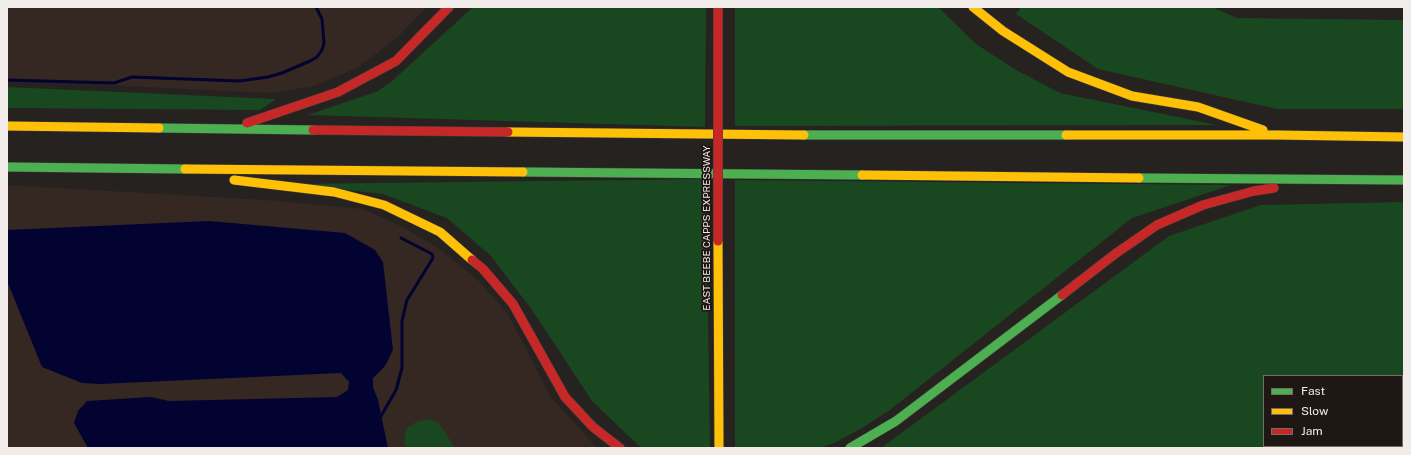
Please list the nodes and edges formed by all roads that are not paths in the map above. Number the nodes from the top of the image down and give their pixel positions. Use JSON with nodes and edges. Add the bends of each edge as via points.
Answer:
{"nodes":[{"id":1,"x":449,"y":7,"type":"edge"},
{"id":2,"x":718,"y":7,"type":"edge"},
{"id":3,"x":973,"y":7,"type":"edge"},
{"id":4,"x":7,"y":126,"type":"edge"},
{"id":5,"x":232,"y":128,"type":"junction"},
{"id":6,"x":1277,"y":135,"type":"junction"},
{"id":7,"x":1404,"y":137,"type":"edge"},
{"id":8,"x":7,"y":167,"type":"edge"},
{"id":9,"x":128,"y":168,"type":"junction"},
{"id":10,"x":1325,"y":179,"type":"junction"},
{"id":11,"x":1404,"y":180,"type":"edge"},
{"id":12,"x":620,"y":448,"type":"edge"},
{"id":13,"x":718,"y":448,"type":"edge"},
{"id":14,"x":850,"y":448,"type":"edge"}],
"edges":[{"from":1,"to":5,"type":"main road","via":[[396,61],[338,92]]},
{"from":2,"to":13,"type":"main road","name":"EAST BEEBE CAPPS EXPRESSWAY","bridge":true},
{"from":3,"to":6,"type":"main road","via":[[1003,32],[1068,72],[1132,96],[1198,107]]},
{"from":4,"to":5,"type":"main road"},
{"from":5,"to":6,"type":"main road","via":[[715,135]]},
{"from":6,"to":7,"type":"main road"},
{"from":8,"to":9,"type":"main road"},
{"from":9,"to":10,"type":"main road"},
{"from":9,"to":12,"type":"main road","via":[[334,192],[384,205],[440,232],[483,269],[513,304],[565,397],[593,427]]},
{"from":10,"to":11,"type":"main road"},
{"from":10,"to":14,"type":"main road","via":[[1254,191],[1203,205],[1157,225],[1108,259],[896,421]]}]}
